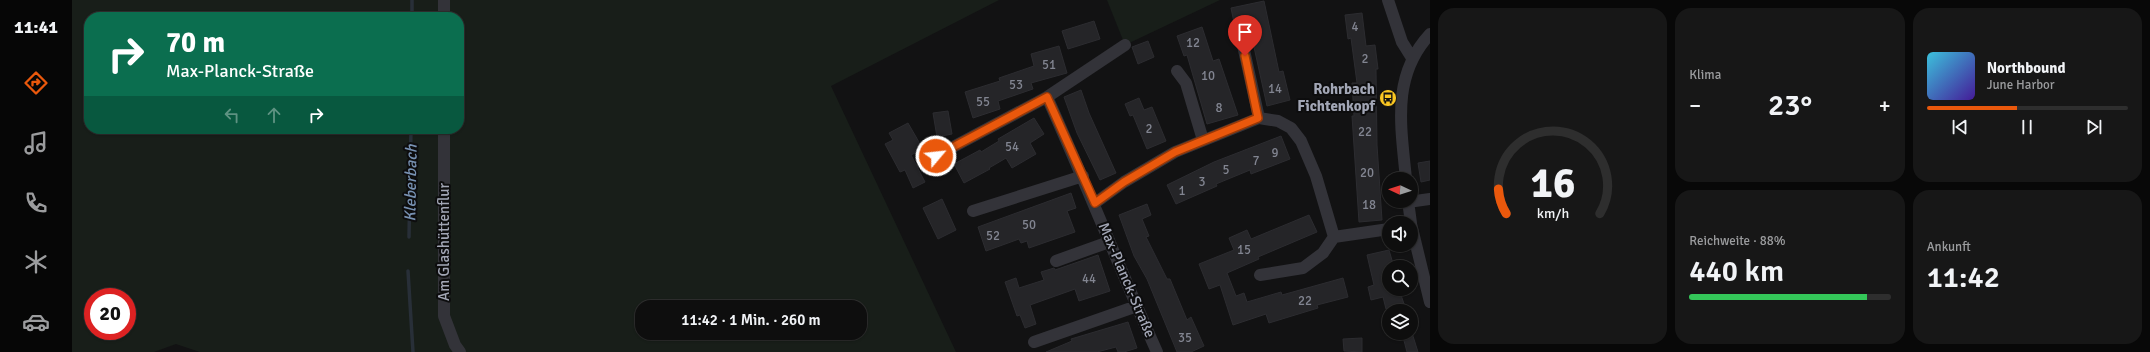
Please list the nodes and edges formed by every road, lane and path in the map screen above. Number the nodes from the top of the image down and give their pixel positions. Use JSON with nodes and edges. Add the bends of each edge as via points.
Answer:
{"nodes":[{"id":1,"x":444,"y":0,"type":"edge"},
{"id":2,"x":1388,"y":0,"type":"edge"},
{"id":3,"x":444,"y":12,"type":"edge"},
{"id":4,"x":1430,"y":34,"type":"edge"},
{"id":5,"x":1242,"y":41,"type":"dead end"},
{"id":6,"x":1126,"y":45,"type":"dead end"},
{"id":7,"x":1412,"y":58,"type":"junction"},
{"id":8,"x":1177,"y":71,"type":"dead end"},
{"id":9,"x":1047,"y":97,"type":"junction"},
{"id":10,"x":1258,"y":118,"type":"junction"},
{"id":11,"x":444,"y":134,"type":"edge"},
{"id":12,"x":1203,"y":140,"type":"junction"},
{"id":13,"x":936,"y":156,"type":"dead end"},
{"id":14,"x":1406,"y":172,"type":"edge"},
{"id":15,"x":1083,"y":176,"type":"junction"},
{"id":16,"x":1430,"y":199,"type":"edge"},
{"id":17,"x":1418,"y":201,"type":"edge"},
{"id":18,"x":1095,"y":203,"type":"junction"},
{"id":19,"x":973,"y":211,"type":"dead end"},
{"id":20,"x":1382,"y":230,"type":"edge"},
{"id":21,"x":1334,"y":237,"type":"junction"},
{"id":22,"x":1109,"y":242,"type":"junction"},
{"id":23,"x":1418,"y":252,"type":"edge"},
{"id":24,"x":1056,"y":261,"type":"dead end"},
{"id":25,"x":1260,"y":275,"type":"dead end"},
{"id":26,"x":1430,"y":302,"type":"edge"},
{"id":27,"x":1137,"y":306,"type":"junction"},
{"id":28,"x":1034,"y":342,"type":"dead end"},
{"id":29,"x":460,"y":352,"type":"edge"},
{"id":30,"x":1157,"y":352,"type":"edge"}],
"edges":[{"from":1,"to":3,"type":"street"},
{"from":2,"to":7,"type":"street","via":[[1402,42]]},
{"from":4,"to":7,"type":"street"},
{"from":5,"to":10,"type":"street"},
{"from":6,"to":9,"type":"street"},
{"from":7,"to":14,"type":"street","via":[[1402,86]]},
{"from":8,"to":12,"type":"street","via":[[1186,83]]},
{"from":9,"to":13,"type":"street"},
{"from":9,"to":15,"type":"street","name":"Max-Planck-Straße"},
{"from":10,"to":12,"type":"street"},
{"from":10,"to":21,"type":"street","via":[[1278,121],[1291,128],[1301,141],[1316,176]]},
{"from":11,"to":29,"type":"street","name":"Am Glashüttenflur","via":[[444,316]]},
{"from":12,"to":18,"type":"street","via":[[1175,152],[1124,182]]},
{"from":15,"to":18,"type":"street","name":"Max-Planck-Straße"},
{"from":15,"to":19,"type":"street"},
{"from":16,"to":17,"type":"street"},
{"from":18,"to":22,"type":"street","name":"Max-Planck-Straße"},
{"from":20,"to":21,"type":"street"},
{"from":21,"to":25,"type":"street","via":[[1323,253],[1303,268]]},
{"from":22,"to":24,"type":"street"},
{"from":22,"to":27,"type":"street","name":"Max-Planck-Straße"},
{"from":23,"to":26,"type":"street"},
{"from":27,"to":28,"type":"street"},
{"from":27,"to":30,"type":"street","name":"Max-Planck-Straße"}]}
